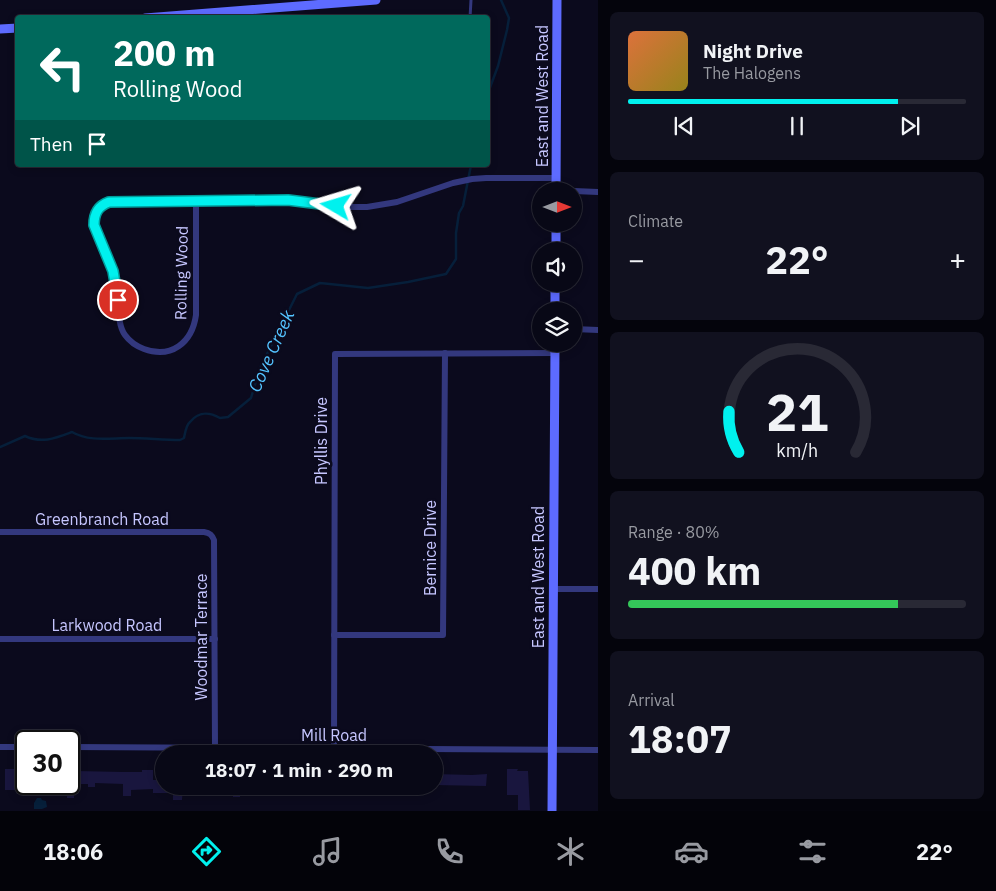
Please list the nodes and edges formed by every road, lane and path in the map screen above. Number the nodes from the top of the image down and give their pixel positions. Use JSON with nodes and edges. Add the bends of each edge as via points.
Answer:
{"nodes":[{"id":1,"x":376,"y":0,"type":"edge"},
{"id":2,"x":471,"y":0,"type":"edge"},
{"id":3,"x":558,"y":0,"type":"edge"},
{"id":4,"x":184,"y":15,"type":"edge"},
{"id":5,"x":470,"y":15,"type":"edge"},
{"id":6,"x":15,"y":28,"type":"edge"},
{"id":7,"x":0,"y":30,"type":"edge"},
{"id":8,"x":556,"y":178,"type":"junction"},
{"id":9,"x":556,"y":182,"type":"edge"},
{"id":10,"x":582,"y":191,"type":"edge"},
{"id":11,"x":598,"y":192,"type":"edge"},
{"id":12,"x":196,"y":202,"type":"junction"},
{"id":13,"x":582,"y":330,"type":"edge"},
{"id":14,"x":598,"y":330,"type":"edge"},
{"id":15,"x":532,"y":349,"type":"edge"},
{"id":16,"x":555,"y":352,"type":"edge"},
{"id":17,"x":445,"y":353,"type":"junction"},
{"id":18,"x":0,"y":532,"type":"edge"},
{"id":19,"x":204,"y":532,"type":"joint"},
{"id":20,"x":553,"y":589,"type":"junction"},
{"id":21,"x":598,"y":589,"type":"edge"},
{"id":22,"x":334,"y":635,"type":"junction"},
{"id":23,"x":215,"y":638,"type":"junction"},
{"id":24,"x":0,"y":639,"type":"edge"},
{"id":25,"x":215,"y":745,"type":"edge"},
{"id":26,"x":334,"y":745,"type":"edge"},
{"id":27,"x":0,"y":747,"type":"edge"},
{"id":28,"x":15,"y":747,"type":"edge"},
{"id":29,"x":80,"y":747,"type":"edge"},
{"id":30,"x":155,"y":748,"type":"edge"},
{"id":31,"x":443,"y":748,"type":"edge"},
{"id":32,"x":552,"y":749,"type":"junction"},
{"id":33,"x":598,"y":750,"type":"edge"},
{"id":34,"x":552,"y":811,"type":"edge"}],
"edges":[{"from":1,"to":4,"type":"street"},
{"from":2,"to":5,"type":"lane"},
{"from":3,"to":8,"type":"street","name":"East and West Road"},
{"from":6,"to":7,"type":"street"},
{"from":8,"to":9,"type":"street","name":"East and West Road"},
{"from":8,"to":12,"type":"street","name":"Rolling Wood","via":[[472,179],[397,202],[367,207],[288,200]]},
{"from":10,"to":11,"type":"street"},
{"from":12,"to":12,"type":"street","name":"Rolling Wood","via":[[109,202],[95,213],[95,229],[113,271],[122,329],[138,347],[158,352],[175,348],[188,338],[194,324]]},
{"from":13,"to":14,"type":"street"},
{"from":15,"to":17,"type":"street","name":"Phyllis Drive"},
{"from":16,"to":20,"type":"street","name":"East and West Road"},
{"from":17,"to":22,"type":"street","name":"Bernice Drive","via":[[443,635]]},
{"from":17,"to":22,"type":"street","name":"Phyllis Drive","via":[[334,354]]},
{"from":18,"to":19,"type":"street","name":"Greenbranch Road"},
{"from":19,"to":23,"type":"street","name":"Woodmar Terrace","via":[[214,540]]},
{"from":20,"to":21,"type":"street"},
{"from":20,"to":32,"type":"street","name":"East and West Road"},
{"from":22,"to":26,"type":"street","name":"Phyllis Drive"},
{"from":23,"to":24,"type":"street","name":"Larkwood Road"},
{"from":23,"to":25,"type":"street","name":"Woodmar Terrace"},
{"from":27,"to":28,"type":"street"},
{"from":29,"to":30,"type":"street","name":"Mill Road"},
{"from":31,"to":32,"type":"street","name":"Mill Road"},
{"from":32,"to":33,"type":"street","name":"Mill Road"},
{"from":32,"to":34,"type":"street","name":"East and West Road"}]}
